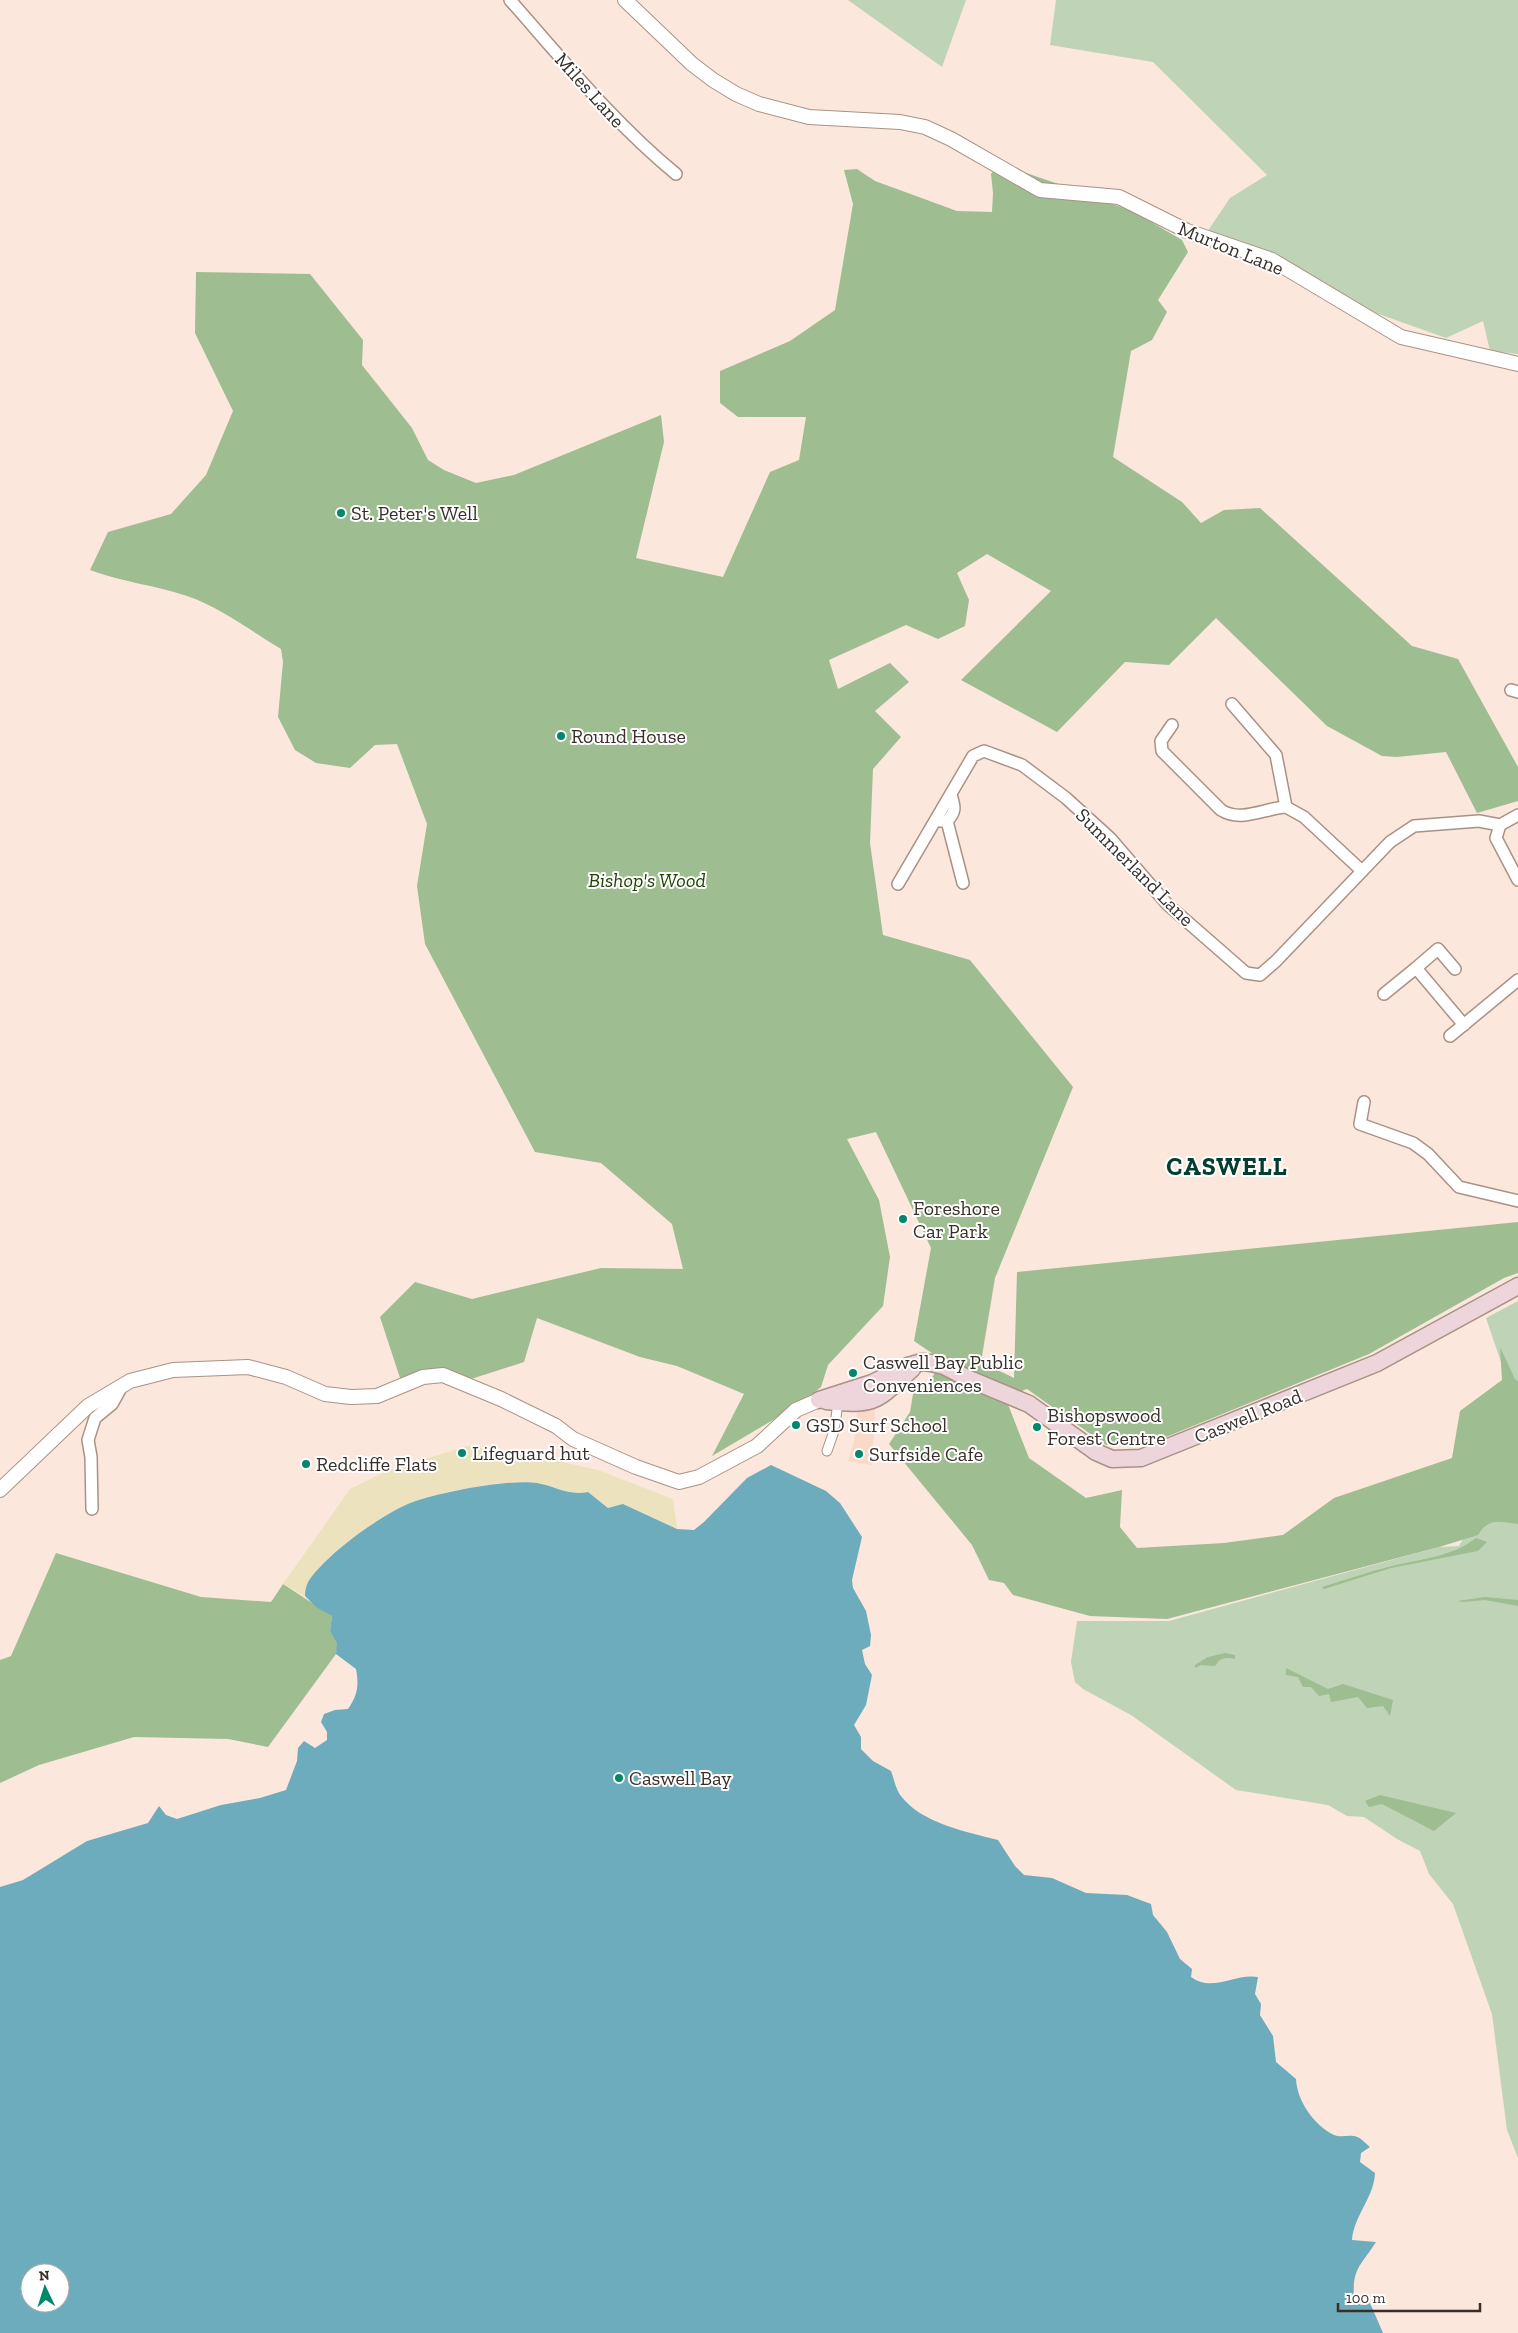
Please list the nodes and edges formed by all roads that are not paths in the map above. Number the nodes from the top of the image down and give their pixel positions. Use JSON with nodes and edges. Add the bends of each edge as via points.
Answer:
{"nodes":[{"id":1,"x":510,"y":0,"type":"edge"},
{"id":2,"x":625,"y":0,"type":"edge"},
{"id":3,"x":676,"y":174,"type":"dead end"},
{"id":4,"x":1518,"y":364,"type":"edge"},
{"id":5,"x":1232,"y":704,"type":"dead end"},
{"id":6,"x":1172,"y":725,"type":"dead end"},
{"id":7,"x":951,"y":795,"type":"junction"},
{"id":8,"x":1286,"y":807,"type":"junction"},
{"id":9,"x":1518,"y":815,"type":"edge"},
{"id":10,"x":947,"y":821,"type":"junction"},
{"id":11,"x":933,"y":822,"type":"junction"},
{"id":12,"x":1500,"y":825,"type":"junction"},
{"id":13,"x":1362,"y":871,"type":"junction"},
{"id":14,"x":1518,"y":880,"type":"edge"},
{"id":15,"x":963,"y":883,"type":"dead end"},
{"id":16,"x":898,"y":884,"type":"dead end"},
{"id":17,"x":1416,"y":968,"type":"junction"},
{"id":18,"x":1455,"y":969,"type":"dead end"},
{"id":19,"x":1518,"y":980,"type":"edge"},
{"id":20,"x":1384,"y":994,"type":"dead end"},
{"id":21,"x":1464,"y":1025,"type":"junction"},
{"id":22,"x":1450,"y":1036,"type":"dead end"},
{"id":23,"x":1364,"y":1102,"type":"dead end"},
{"id":24,"x":1518,"y":1201,"type":"edge"},
{"id":25,"x":1518,"y":1286,"type":"edge"},
{"id":26,"x":922,"y":1362,"type":"junction"},
{"id":27,"x":122,"y":1386,"type":"junction"},
{"id":28,"x":819,"y":1400,"type":"junction"},
{"id":29,"x":838,"y":1402,"type":"junction"},
{"id":30,"x":827,"y":1451,"type":"dead end"},
{"id":31,"x":0,"y":1490,"type":"edge"},
{"id":32,"x":92,"y":1509,"type":"dead end"}],
"edges":[{"from":1,"to":3,"type":"street","name":"Miles Lane","via":[[588,90],[642,146]]},
{"from":2,"to":4,"type":"street","name":"Murton Lane","via":[[692,64],[736,94],[784,112],[809,117],[900,122],[926,127],[1040,190],[1119,197],[1186,231],[1272,260],[1401,337]]},
{"from":5,"to":8,"type":"street","via":[[1276,755]]},
{"from":6,"to":8,"type":"street","via":[[1162,741],[1162,751],[1221,810],[1236,816]]},
{"from":7,"to":10,"type":"street","name":"Summerland Lane","via":[[955,806]]},
{"from":7,"to":11,"type":"street","name":"Summerland Lane"},
{"from":7,"to":13,"type":"street","name":"Summerland Lane","via":[[973,756],[984,751],[1022,765],[1066,798],[1111,839],[1167,904],[1246,973],[1260,975],[1266,970]]},
{"from":8,"to":13,"type":"street","via":[[1304,817]]},
{"from":9,"to":12,"type":"street"},
{"from":10,"to":11,"type":"street"},
{"from":10,"to":15,"type":"street","name":"Summerland Lane"},
{"from":11,"to":16,"type":"street","name":"Summerland Lane"},
{"from":12,"to":13,"type":"street","name":"Summerland Lane","via":[[1479,820],[1414,826],[1390,842]]},
{"from":12,"to":14,"type":"street","via":[[1496,838]]},
{"from":17,"to":18,"type":"street","via":[[1434,945]]},
{"from":17,"to":20,"type":"street"},
{"from":17,"to":21,"type":"street"},
{"from":19,"to":21,"type":"street"},
{"from":21,"to":22,"type":"street"},
{"from":23,"to":24,"type":"street","via":[[1360,1124],[1413,1143],[1459,1187]]},
{"from":25,"to":26,"type":"main road","name":"Caswell Road","via":[[1377,1363],[1141,1458],[1112,1459],[1096,1452],[1029,1404],[944,1366]]},
{"from":26,"to":28,"type":"main road","via":[[855,1390]]},
{"from":26,"to":29,"type":"main road","via":[[876,1400],[864,1404]]},
{"from":27,"to":28,"type":"street","via":[[173,1370],[248,1367],[286,1377],[325,1394],[364,1397],[392,1392],[423,1377],[443,1375],[556,1426],[573,1439],[679,1482],[699,1477],[757,1446],[796,1410]]},
{"from":27,"to":31,"type":"street","via":[[88,1406]]},
{"from":27,"to":32,"type":"street","via":[[112,1404],[95,1418],[88,1440]]},
{"from":28,"to":29,"type":"main road"},
{"from":29,"to":30,"type":"street","via":[[835,1428]]}]}
